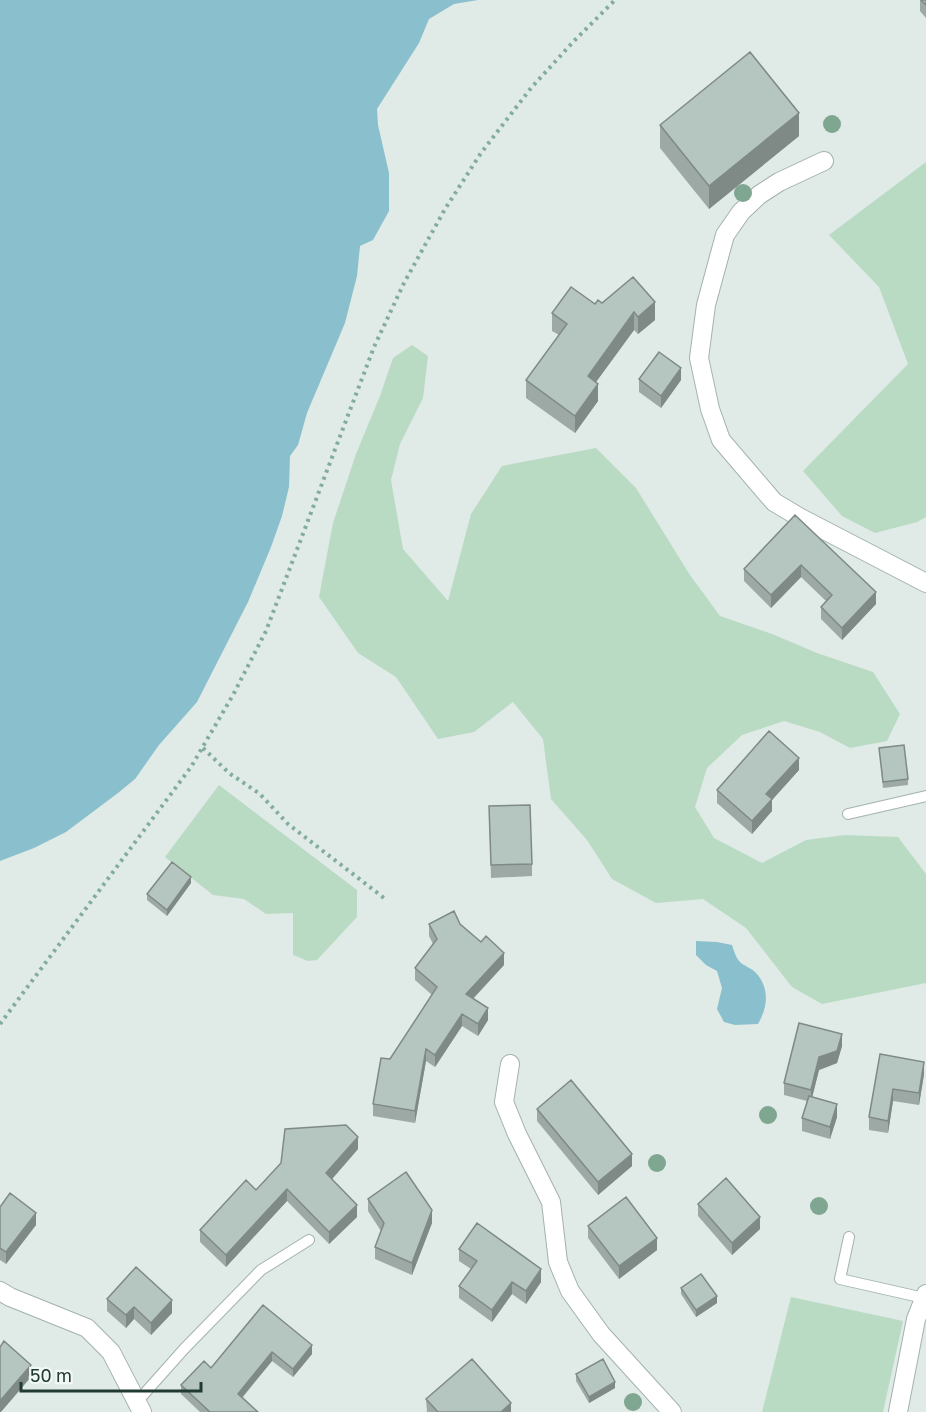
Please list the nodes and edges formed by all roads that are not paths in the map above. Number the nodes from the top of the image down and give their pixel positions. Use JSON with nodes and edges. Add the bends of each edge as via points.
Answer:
{"nodes":[{"id":1,"x":824,"y":161,"type":"dead end"},
{"id":2,"x":926,"y":583,"type":"edge"},
{"id":3,"x":926,"y":796,"type":"edge"},
{"id":4,"x":848,"y":814,"type":"dead end"},
{"id":5,"x":510,"y":1064,"type":"dead end"},
{"id":6,"x":849,"y":1237,"type":"dead end"},
{"id":7,"x":309,"y":1240,"type":"dead end"},
{"id":8,"x":0,"y":1291,"type":"edge"},
{"id":9,"x":925,"y":1296,"type":"edge"},
{"id":10,"x":139,"y":1407,"type":"edge"},
{"id":11,"x":672,"y":1412,"type":"edge"},
{"id":12,"x":898,"y":1412,"type":"edge"}],
"edges":[{"from":1,"to":2,"type":"street","via":[[759,195],[725,235],[706,305],[699,358],[710,408],[721,440],[774,502]]},
{"from":3,"to":4,"type":"lane"},
{"from":5,"to":11,"type":"street","via":[[504,1102],[551,1202],[558,1262],[570,1291],[601,1334]]},
{"from":6,"to":9,"type":"lane","via":[[840,1279]]},
{"from":7,"to":10,"type":"lane","via":[[261,1270],[184,1349]]},
{"from":8,"to":10,"type":"street","via":[[87,1328],[111,1352]]},
{"from":9,"to":12,"type":"street","via":[[916,1319]]}]}
